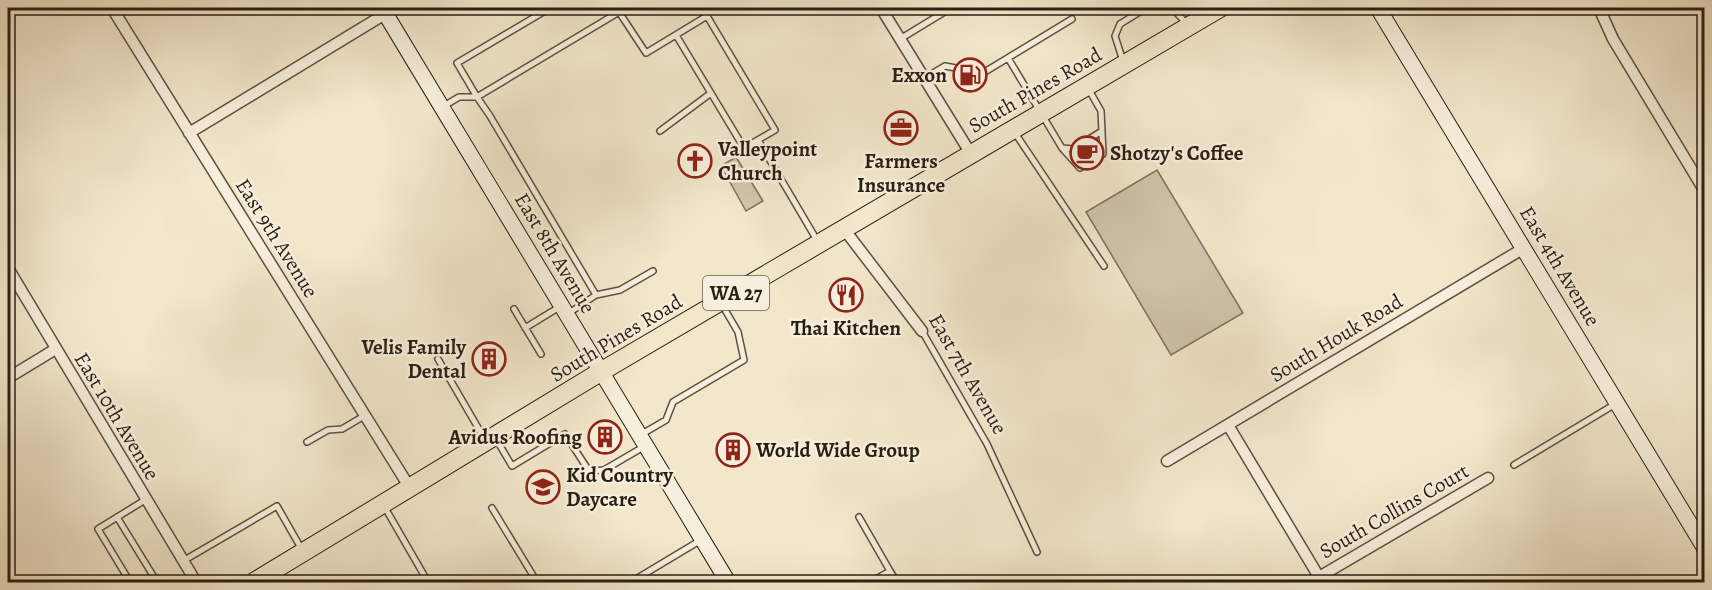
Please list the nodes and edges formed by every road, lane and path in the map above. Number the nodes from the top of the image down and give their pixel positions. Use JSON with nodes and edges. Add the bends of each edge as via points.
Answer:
{"nodes":[{"id":1,"x":112,"y":8,"type":"edge"},
{"id":2,"x":550,"y":8,"type":"edge"},
{"id":3,"x":881,"y":8,"type":"edge"},
{"id":4,"x":951,"y":8,"type":"edge"},
{"id":5,"x":1146,"y":8,"type":"edge"},
{"id":6,"x":1172,"y":8,"type":"edge"},
{"id":7,"x":1220,"y":8,"type":"edge"},
{"id":8,"x":1378,"y":8,"type":"edge"},
{"id":9,"x":1599,"y":8,"type":"edge"},
{"id":10,"x":384,"y":10,"type":"edge"},
{"id":11,"x":618,"y":10,"type":"edge"},
{"id":12,"x":1072,"y":19,"type":"dead end"},
{"id":13,"x":1189,"y":26,"type":"junction"},
{"id":14,"x":676,"y":35,"type":"junction"},
{"id":15,"x":900,"y":39,"type":"junction"},
{"id":16,"x":1008,"y":58,"type":"junction"},
{"id":17,"x":1124,"y":64,"type":"junction"},
{"id":18,"x":924,"y":79,"type":"junction"},
{"id":19,"x":1087,"y":86,"type":"junction"},
{"id":20,"x":711,"y":93,"type":"junction"},
{"id":21,"x":477,"y":97,"type":"junction"},
{"id":22,"x":442,"y":107,"type":"junction"},
{"id":23,"x":1041,"y":113,"type":"junction"},
{"id":24,"x":1013,"y":129,"type":"junction"},
{"id":25,"x":660,"y":131,"type":"dead end"},
{"id":26,"x":1102,"y":131,"type":"junction"},
{"id":27,"x":189,"y":134,"type":"junction"},
{"id":28,"x":758,"y":140,"type":"junction"},
{"id":29,"x":1062,"y":148,"type":"junction"},
{"id":30,"x":971,"y":154,"type":"junction"},
{"id":31,"x":1704,"y":190,"type":"edge"},
{"id":32,"x":844,"y":229,"type":"junction"},
{"id":33,"x":819,"y":244,"type":"junction"},
{"id":34,"x":1524,"y":248,"type":"junction"},
{"id":35,"x":1104,"y":266,"type":"dead end"},
{"id":36,"x":8,"y":268,"type":"edge"},
{"id":37,"x":653,"y":271,"type":"dead end"},
{"id":38,"x":596,"y":295,"type":"junction"},
{"id":39,"x":721,"y":302,"type":"junction"},
{"id":40,"x":514,"y":309,"type":"dead end"},
{"id":41,"x":565,"y":310,"type":"junction"},
{"id":42,"x":525,"y":328,"type":"junction"},
{"id":43,"x":922,"y":331,"type":"joint"},
{"id":44,"x":54,"y":350,"type":"junction"},
{"id":45,"x":541,"y":354,"type":"dead end"},
{"id":46,"x":438,"y":359,"type":"dead end"},
{"id":47,"x":603,"y":371,"type":"junction"},
{"id":48,"x":8,"y":378,"type":"edge"},
{"id":49,"x":1618,"y":402,"type":"junction"},
{"id":50,"x":364,"y":416,"type":"junction"},
{"id":51,"x":1228,"y":425,"type":"junction"},
{"id":52,"x":490,"y":439,"type":"junction"},
{"id":53,"x":644,"y":440,"type":"junction"},
{"id":54,"x":307,"y":442,"type":"dead end"},
{"id":55,"x":1167,"y":461,"type":"dead end"},
{"id":56,"x":1514,"y":465,"type":"dead end"},
{"id":57,"x":1488,"y":478,"type":"dead end"},
{"id":58,"x":410,"y":488,"type":"junction"},
{"id":59,"x":146,"y":500,"type":"junction"},
{"id":60,"x":383,"y":505,"type":"junction"},
{"id":61,"x":492,"y":508,"type":"dead end"},
{"id":62,"x":117,"y":517,"type":"junction"},
{"id":63,"x":859,"y":517,"type":"dead end"},
{"id":64,"x":703,"y":539,"type":"junction"},
{"id":65,"x":1704,"y":546,"type":"edge"},
{"id":66,"x":1037,"y":552,"type":"dead end"},
{"id":67,"x":304,"y":553,"type":"junction"},
{"id":68,"x":183,"y":561,"type":"junction"},
{"id":69,"x":890,"y":571,"type":"junction"},
{"id":70,"x":130,"y":582,"type":"edge"},
{"id":71,"x":157,"y":582,"type":"edge"},
{"id":72,"x":196,"y":582,"type":"edge"},
{"id":73,"x":254,"y":582,"type":"edge"},
{"id":74,"x":428,"y":582,"type":"edge"},
{"id":75,"x":537,"y":582,"type":"edge"},
{"id":76,"x":631,"y":582,"type":"edge"},
{"id":77,"x":728,"y":582,"type":"edge"},
{"id":78,"x":871,"y":582,"type":"edge"},
{"id":79,"x":897,"y":582,"type":"edge"}],
"edges":[{"from":1,"to":27,"type":"street","name":"East 9th Avenue"},
{"from":2,"to":21,"type":"lane","via":[[457,63]]},
{"from":3,"to":15,"type":"street"},
{"from":4,"to":15,"type":"lane"},
{"from":5,"to":17,"type":"lane","via":[[1120,24],[1115,36]]},
{"from":6,"to":13,"type":"lane"},
{"from":7,"to":13,"type":"main road","name":"South Pines Road","number":"WA 27"},
{"from":8,"to":34,"type":"street","name":"East 4th Avenue"},
{"from":9,"to":31,"type":"street","via":[[1613,39]]},
{"from":10,"to":22,"type":"street","name":"East 8th Avenue"},
{"from":10,"to":27,"type":"street"},
{"from":11,"to":14,"type":"lane","via":[[646,53]]},
{"from":11,"to":21,"type":"lane"},
{"from":12,"to":16,"type":"lane"},
{"from":13,"to":17,"type":"main road","name":"South Pines Road","number":"WA 27"},
{"from":14,"to":20,"type":"lane"},
{"from":14,"to":28,"type":"lane","via":[[707,16],[775,130]]},
{"from":15,"to":18,"type":"street"},
{"from":16,"to":18,"type":"lane","via":[[983,73],[945,66]]},
{"from":16,"to":23,"type":"lane"},
{"from":17,"to":19,"type":"main road","name":"South Pines Road","number":"WA 27"},
{"from":18,"to":30,"type":"street"},
{"from":19,"to":23,"type":"main road","name":"South Pines Road","number":"WA 27"},
{"from":19,"to":26,"type":"lane","via":[[1101,111]]},
{"from":20,"to":25,"type":"lane"},
{"from":20,"to":28,"type":"lane","via":[[744,148]]},
{"from":21,"to":22,"type":"lane","via":[[459,97]]},
{"from":21,"to":38,"type":"lane"},
{"from":22,"to":41,"type":"street","name":"East 8th Avenue"},
{"from":23,"to":24,"type":"main road","name":"South Pines Road","number":"WA 27"},
{"from":23,"to":29,"type":"lane"},
{"from":24,"to":30,"type":"main road","name":"South Pines Road","number":"WA 27"},
{"from":24,"to":35,"type":"lane"},
{"from":26,"to":29,"type":"lane","via":[[1072,149]]},
{"from":26,"to":29,"type":"lane","via":[[1103,154],[1080,168]]},
{"from":27,"to":50,"type":"street","name":"East 9th Avenue"},
{"from":28,"to":33,"type":"lane"},
{"from":30,"to":32,"type":"main road","name":"South Pines Road","number":"WA 27"},
{"from":32,"to":33,"type":"main road","name":"South Pines Road","number":"WA 27"},
{"from":32,"to":43,"type":"street","name":"East 7th Avenue"},
{"from":33,"to":39,"type":"main road","name":"South Pines Road","number":"WA 27"},
{"from":34,"to":49,"type":"street","name":"East 4th Avenue"},
{"from":34,"to":51,"type":"street","name":"South Houk Road"},
{"from":36,"to":44,"type":"street","name":"East 10th Avenue"},
{"from":37,"to":38,"type":"lane","via":[[620,290]]},
{"from":38,"to":41,"type":"lane"},
{"from":39,"to":47,"type":"main road","name":"South Pines Road","number":"WA 27"},
{"from":39,"to":53,"type":"lane","via":[[738,332],[744,360],[673,402],[666,420]]},
{"from":40,"to":42,"type":"lane"},
{"from":41,"to":42,"type":"lane"},
{"from":41,"to":47,"type":"street","name":"East 8th Avenue"},
{"from":42,"to":45,"type":"lane"},
{"from":43,"to":66,"type":"lane","name":"East 7th Avenue","via":[[987,444]]},
{"from":44,"to":48,"type":"street"},
{"from":44,"to":59,"type":"street","name":"East 10th Avenue"},
{"from":46,"to":52,"type":"lane"},
{"from":47,"to":52,"type":"main road","name":"South Pines Road","number":"WA 27"},
{"from":47,"to":53,"type":"street","name":"East 8th Avenue"},
{"from":49,"to":56,"type":"lane"},
{"from":49,"to":65,"type":"street","name":"East 4th Avenue"},
{"from":50,"to":54,"type":"lane"},
{"from":50,"to":58,"type":"street","name":"East 9th Avenue"},
{"from":51,"to":55,"type":"street","name":"South Houk Road"},
{"from":51,"to":57,"type":"street","name":"South Collins Court","via":[[1320,577]]},
{"from":52,"to":53,"type":"lane","via":[[512,466],[565,434],[588,471],[604,470]]},
{"from":52,"to":58,"type":"main road","name":"South Pines Road","number":"WA 27"},
{"from":53,"to":64,"type":"street","name":"East 8th Avenue"},
{"from":58,"to":60,"type":"main road","name":"South Pines Road","number":"WA 27"},
{"from":59,"to":62,"type":"lane"},
{"from":59,"to":68,"type":"street","name":"East 10th Avenue"},
{"from":60,"to":67,"type":"main road","name":"South Pines Road","number":"WA 27"},
{"from":60,"to":74,"type":"lane"},
{"from":61,"to":75,"type":"lane"},
{"from":62,"to":70,"type":"lane","via":[[98,529]]},
{"from":62,"to":71,"type":"lane"},
{"from":63,"to":69,"type":"lane"},
{"from":64,"to":76,"type":"lane"},
{"from":64,"to":77,"type":"street","name":"East 8th Avenue"},
{"from":67,"to":68,"type":"lane","via":[[277,506]]},
{"from":67,"to":73,"type":"main road","name":"South Pines Road","number":"WA 27"},
{"from":68,"to":72,"type":"street","name":"East 10th Avenue"},
{"from":69,"to":78,"type":"lane"},
{"from":69,"to":79,"type":"lane"}]}
